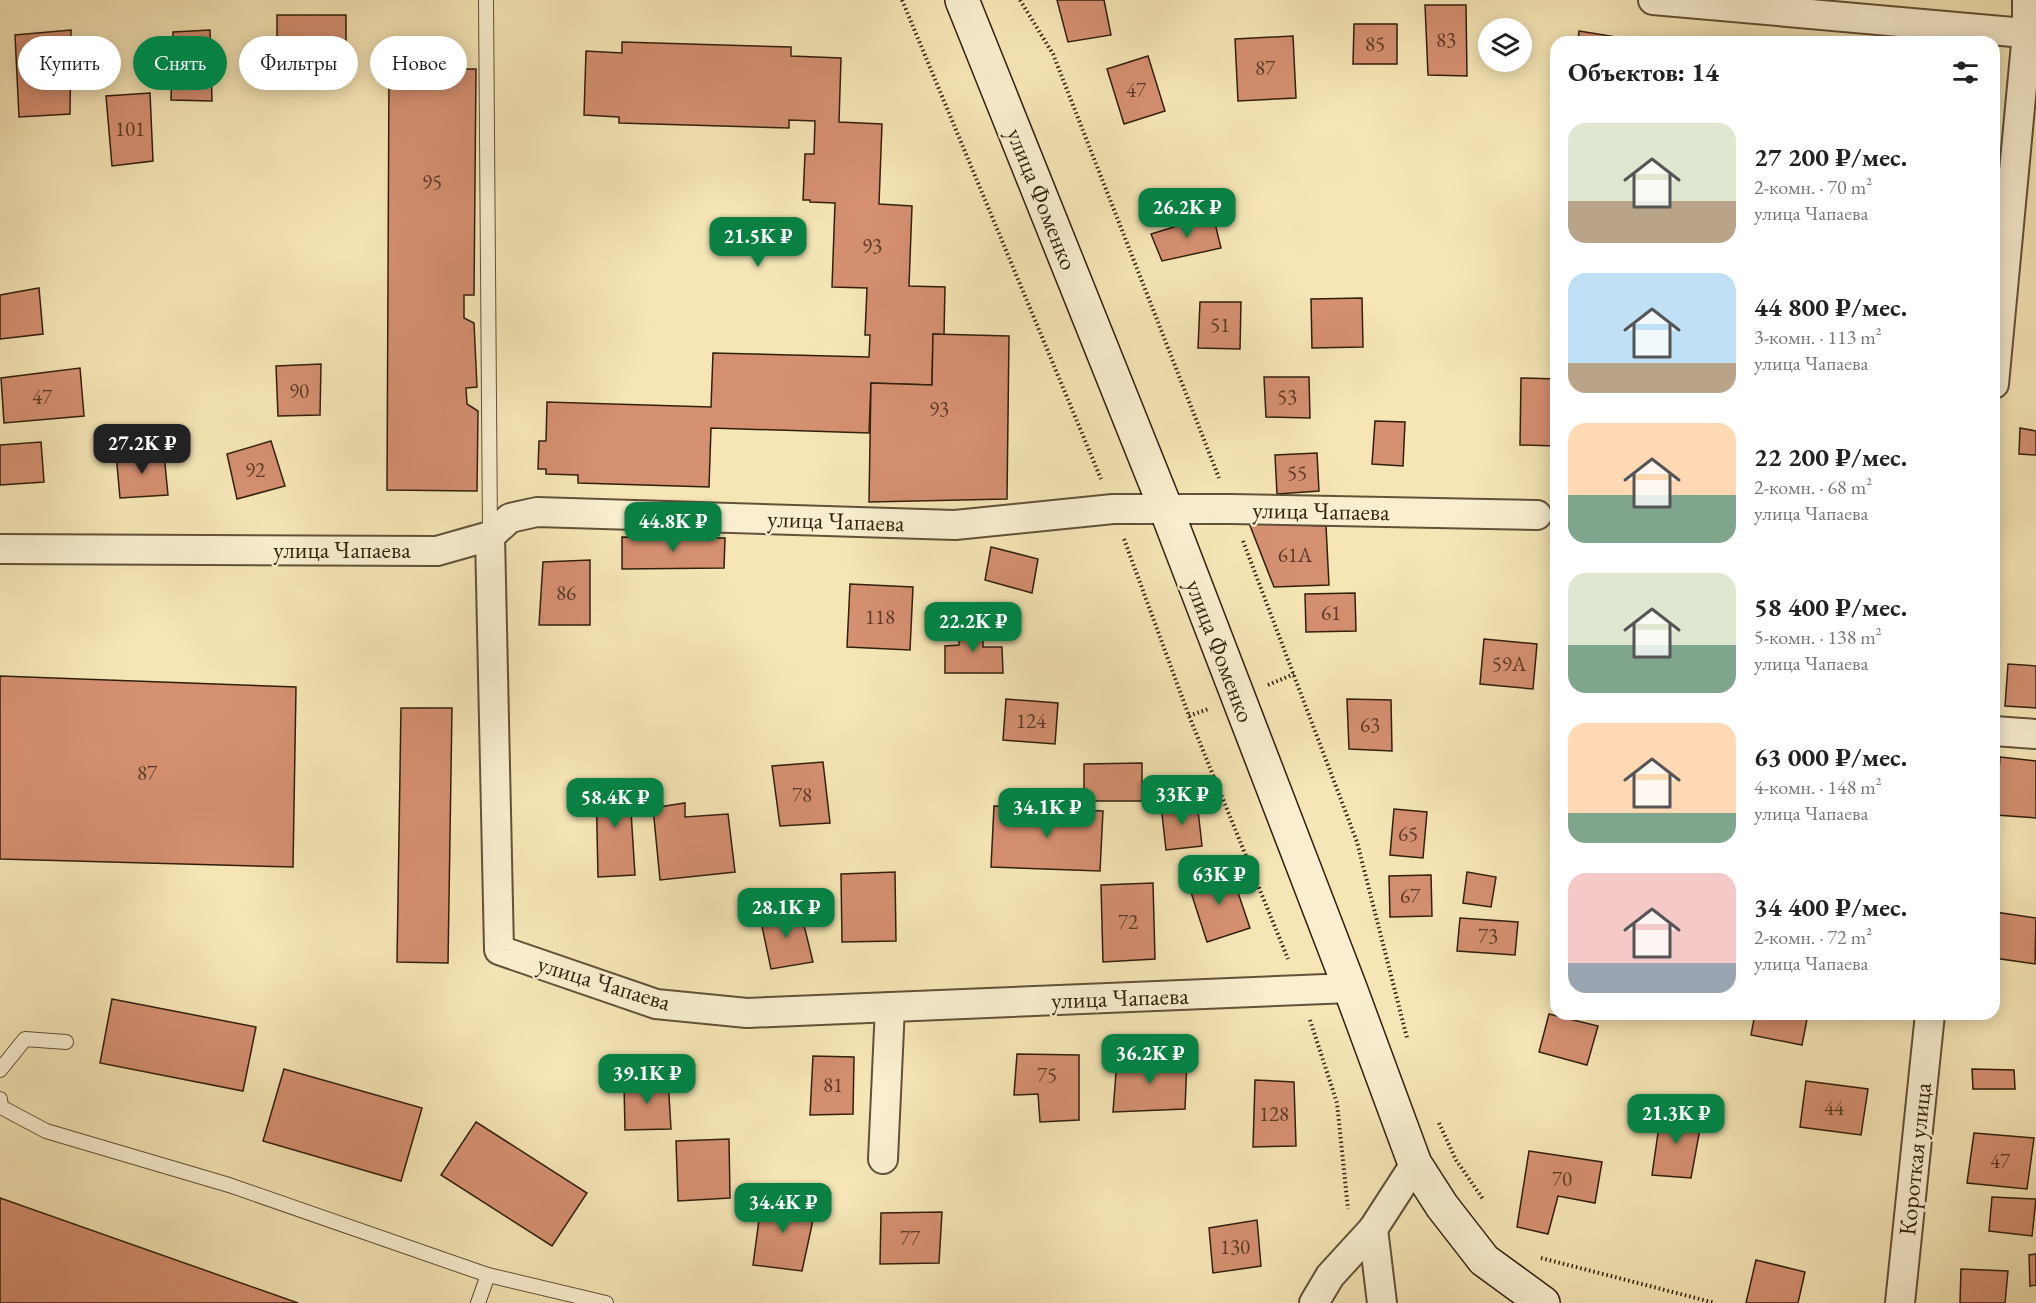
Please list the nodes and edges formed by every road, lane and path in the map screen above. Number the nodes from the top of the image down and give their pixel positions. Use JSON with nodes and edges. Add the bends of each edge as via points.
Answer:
{"nodes":[{"id":1,"x":486,"y":0,"type":"edge"},
{"id":2,"x":902,"y":0,"type":"edge"},
{"id":3,"x":962,"y":0,"type":"edge"},
{"id":4,"x":1020,"y":0,"type":"edge"},
{"id":5,"x":1653,"y":0,"type":"edge"},
{"id":6,"x":2027,"y":0,"type":"edge"},
{"id":7,"x":2032,"y":33,"type":"edge"},
{"id":8,"x":2000,"y":329,"type":"edge"},
{"id":9,"x":1113,"y":509,"type":"junction"},
{"id":10,"x":1166,"y":509,"type":"junction"},
{"id":11,"x":1231,"y":509,"type":"junction"},
{"id":12,"x":1537,"y":515,"type":"dead end"},
{"id":13,"x":490,"y":536,"type":"junction"},
{"id":14,"x":0,"y":549,"type":"edge"},
{"id":15,"x":2000,"y":731,"type":"edge"},
{"id":16,"x":2036,"y":734,"type":"edge"},
{"id":17,"x":1350,"y":988,"type":"junction"},
{"id":18,"x":1301,"y":991,"type":"junction"},
{"id":19,"x":890,"y":1007,"type":"junction"},
{"id":20,"x":1929,"y":1020,"type":"edge"},
{"id":21,"x":66,"y":1042,"type":"dead end"},
{"id":22,"x":1410,"y":1046,"type":"dead end"},
{"id":23,"x":0,"y":1070,"type":"edge"},
{"id":24,"x":0,"y":1099,"type":"edge"},
{"id":25,"x":1436,"y":1118,"type":"dead end"},
{"id":26,"x":883,"y":1159,"type":"dead end"},
{"id":27,"x":1415,"y":1164,"type":"junction"},
{"id":28,"x":1486,"y":1204,"type":"dead end"},
{"id":29,"x":1373,"y":1229,"type":"junction"},
{"id":30,"x":1349,"y":1256,"type":"junction"},
{"id":31,"x":1537,"y":1257,"type":"dead end"},
{"id":32,"x":488,"y":1275,"type":"junction"},
{"id":33,"x":478,"y":1303,"type":"edge"},
{"id":34,"x":606,"y":1303,"type":"edge"},
{"id":35,"x":1314,"y":1303,"type":"edge"},
{"id":36,"x":1382,"y":1303,"type":"edge"},
{"id":37,"x":1543,"y":1303,"type":"edge"},
{"id":38,"x":1715,"y":1303,"type":"edge"},
{"id":39,"x":1900,"y":1303,"type":"edge"}],
"edges":[{"from":1,"to":13,"type":"lane"},
{"from":2,"to":9,"type":"path"},
{"from":3,"to":10,"type":"main road","name":"улица Фоменко"},
{"from":4,"to":11,"type":"path","via":[[1053,54]]},
{"from":5,"to":7,"type":"street"},
{"from":6,"to":7,"type":"street"},
{"from":7,"to":8,"type":"street"},
{"from":9,"to":10,"type":"street","name":"улица Чапаева"},
{"from":9,"to":13,"type":"street","name":"улица Чапаева","via":[[955,525],[537,512],[510,518]]},
{"from":9,"to":18,"type":"path","via":[[1189,717]]},
{"from":10,"to":11,"type":"street","name":"улица Чапаева"},
{"from":10,"to":17,"type":"main road","name":"улица Фоменко"},
{"from":11,"to":12,"type":"street","name":"улица Чапаева"},
{"from":11,"to":22,"type":"path","via":[[1357,842]]},
{"from":13,"to":14,"type":"street","name":"улица Чапаева","via":[[437,551]]},
{"from":13,"to":19,"type":"street","name":"улица Чапаева","via":[[499,950],[656,1004],[747,1013]]},
{"from":15,"to":16,"type":"street"},
{"from":17,"to":18,"type":"street","name":"улица Чапаева"},
{"from":17,"to":27,"type":"main road","name":"улица Фоменко"},
{"from":18,"to":19,"type":"street","name":"улица Чапаева"},
{"from":18,"to":30,"type":"path","via":[[1337,1103]]},
{"from":19,"to":26,"type":"street"},
{"from":20,"to":39,"type":"street","name":"Короткая улица"},
{"from":21,"to":23,"type":"lane","via":[[25,1039]]},
{"from":24,"to":32,"type":"lane","via":[[1,1107],[46,1131],[230,1185]]},
{"from":25,"to":28,"type":"path","via":[[1456,1160]]},
{"from":27,"to":29,"type":"street"},
{"from":27,"to":37,"type":"main road","via":[[1484,1260]]},
{"from":29,"to":30,"type":"street"},
{"from":29,"to":36,"type":"street"},
{"from":30,"to":35,"type":"street","via":[[1330,1276]]},
{"from":31,"to":38,"type":"path"},
{"from":32,"to":33,"type":"lane"},
{"from":32,"to":34,"type":"lane"}]}
